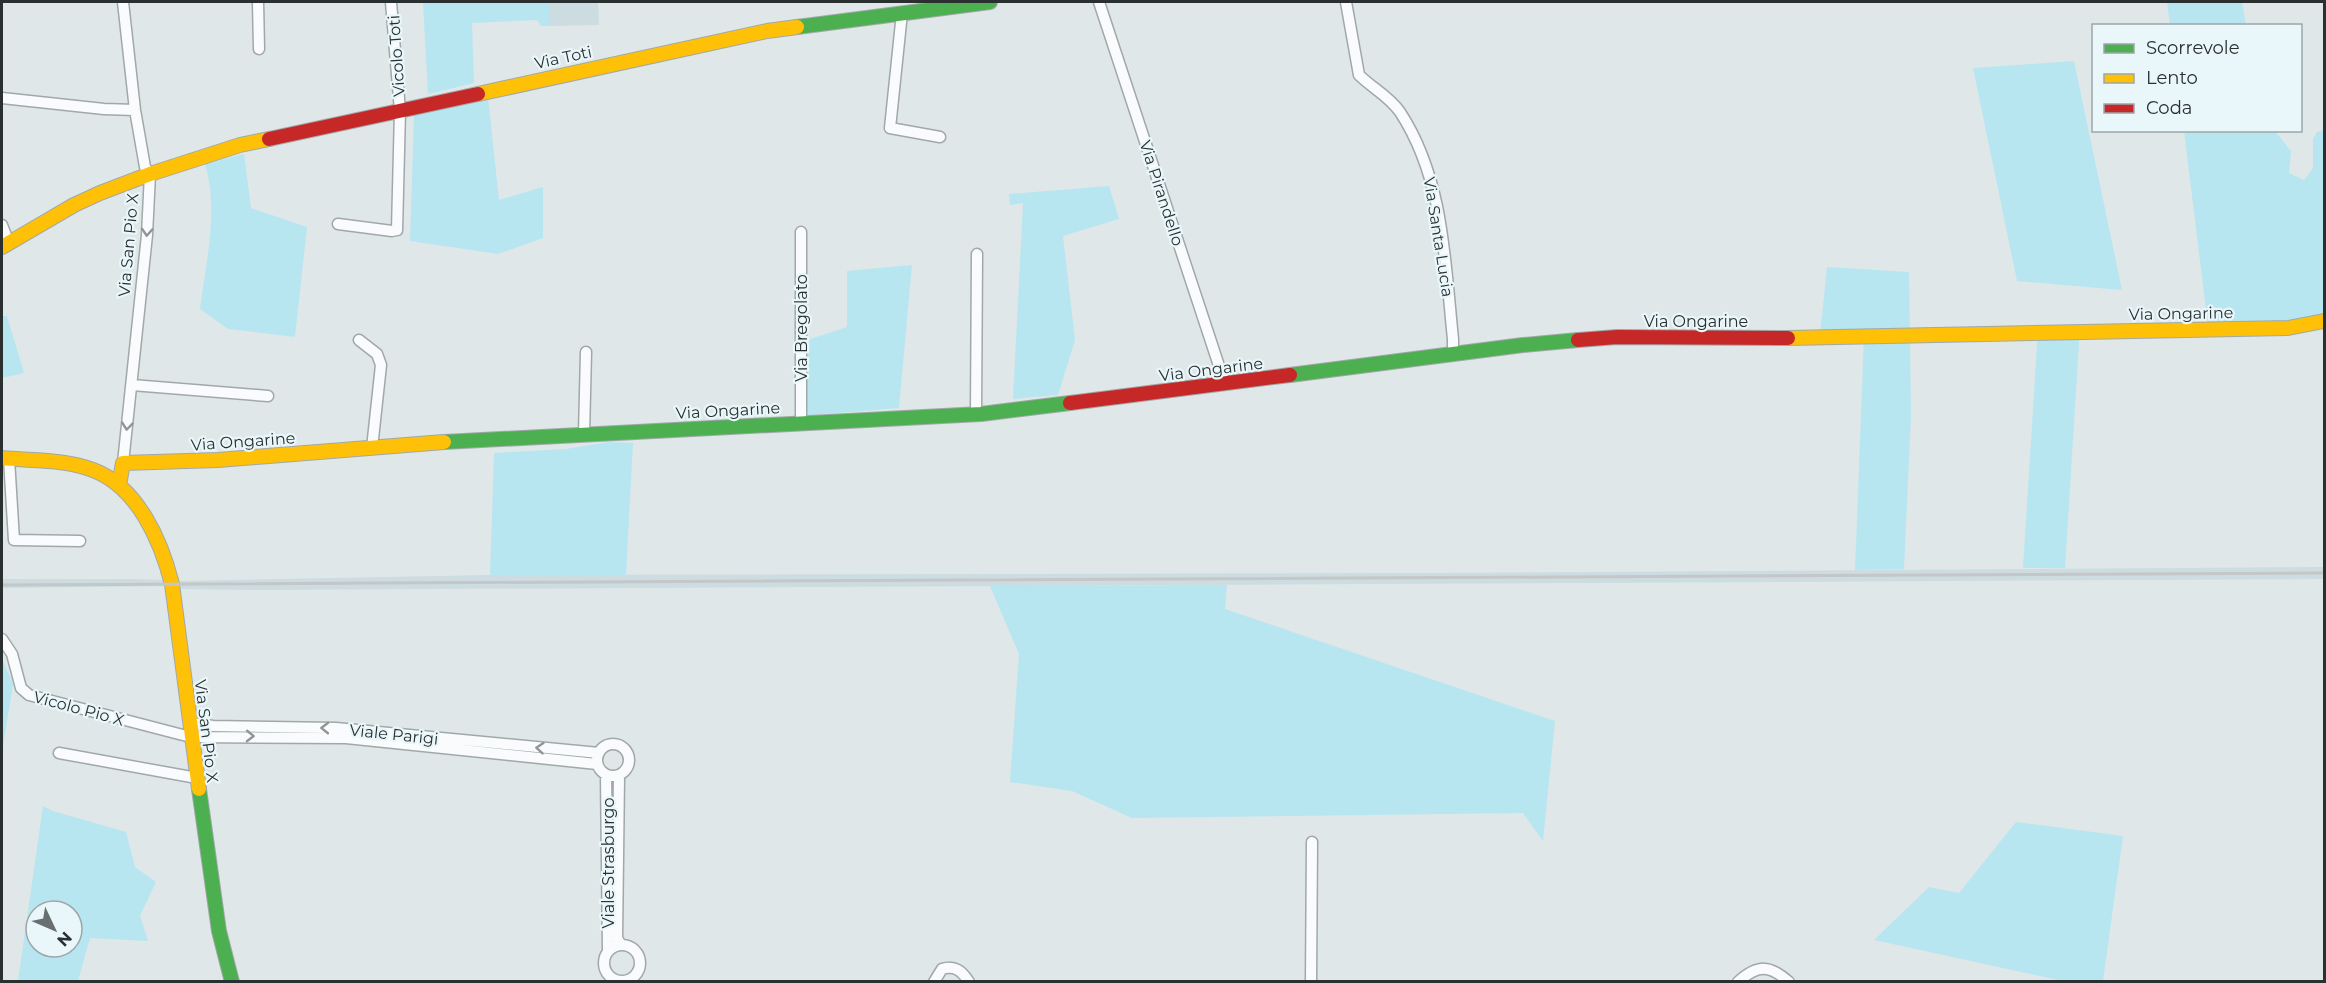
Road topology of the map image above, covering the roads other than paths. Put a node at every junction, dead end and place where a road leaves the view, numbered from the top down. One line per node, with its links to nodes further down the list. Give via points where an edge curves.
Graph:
1 (123, 2): 10 (street)
2 (258, 2): 8 (street)
3 (392, 2): 11 (street, Vicolo Toti)
4 (990, 2): 7 (street, Via Toti)
5 (1099, 2): 23 (street, Via Pirandello)
6 (1346, 2): 22 (street, Via Santa Lucia, via 1359,75 1400,112 1430,174 1442,236)
7 (902, 13): 11 (street, Via Toti, via 767,31); 12 (street, via 890,128)
8 (260, 49)
9 (2, 98): 10 (street)
10 (135, 110): 13 (street, via 145,167)
11 (400, 111): 13 (street, Via Toti, via 240,145); 14 (street, Vicolo Toti, via 397,230)
12 (940, 137)
13 (150, 174): 17 (street, Via Toti, via 74,205); 24 (street, Via San Pio X, one-way to 24)
14 (338, 224)
15 (2, 225): 17 (street)
16 (801, 232): 27 (street, Via Bregolato)
17 (5, 245)
18 (977, 254): 26 (street)
19 (2325, 321): 22 (street, Via Ongarine, via 2276,328 1826,338 1617,337)
20 (359, 340): 29 (street, via 377,354 381,365)
21 (586, 352): 28 (street)
22 (1453, 355): 23 (street, Via Ongarine)
23 (1225, 384): 26 (street, Via Ongarine)
24 (132, 385): 25 (street); 31 (street, Via San Pio X, one-way to 31)
25 (268, 396)
26 (976, 414): 27 (street, Via Ongarine)
27 (801, 423): 28 (street, Via Ongarine)
28 (584, 434): 29 (street, Via Ongarine)
29 (372, 448): 31 (street, Via Ongarine)
30 (5, 458): 32 (street, via 81,467 104,475); 33 (street, via 14,540)
31 (123, 463): 32 (street)
32 (122, 489): 35 (street, Via San Pio X, via 157,539 169,571)
33 (80, 541)
34 (2, 639): 35 (street, Vicolo Pio X, via 12,654 21,688 28,695)
35 (190, 730): 37 (street, Viale Parigi, via 213,726 336,728); 40 (street, Via San Pio X)
36 (59, 753): 40 (street)
37 (598, 759): 38 (street); 39 (street, Viale Parigi, via 609,744 624,747 630,761)
38 (606, 775): 39 (street); 43 (street, Viale Strasburgo)
39 (619, 776): 42 (street, Viale Strasburgo, via 617,938)
40 (197, 778): 44 (street, Via San Pio X, via 215,909)
41 (1312, 842): 47 (street)
42 (621, 945): 43 (street, Viale Strasburgo); 43 (street, Viale Strasburgo, via 632,948 638,956 638,970 631,978 620,981 609,976 604,965)
43 (608, 951)
44 (232, 981)
45 (934, 981): 46 (street, via 942,969 954,967)
46 (969, 981)
47 (1311, 981)
48 (1738, 981): 49 (street, via 1762,967 1777,971)
49 (1790, 981)

